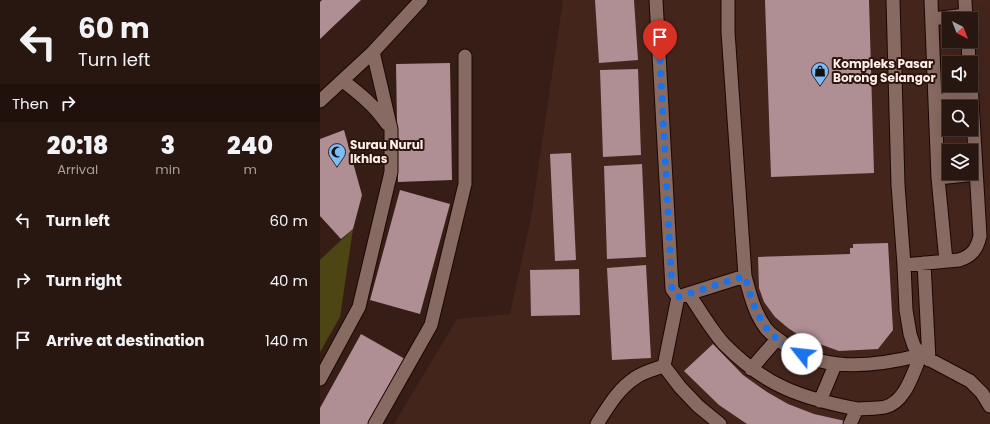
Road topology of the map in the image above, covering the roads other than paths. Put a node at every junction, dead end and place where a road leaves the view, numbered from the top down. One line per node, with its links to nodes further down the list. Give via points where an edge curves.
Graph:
1 (421, 0): 10 (street)
2 (656, 0): 26 (street, via 672,289)
3 (728, 0): 25 (street)
4 (893, 0): 24 (street, via 898,185)
5 (931, 0): 9 (street)
6 (965, 0): 7 (street)
7 (966, 12)
8 (942, 18): 9 (street)
9 (932, 19): 15 (street)
10 (373, 52): 12 (street); 17 (street)
11 (465, 56): 36 (street, via 465,184 431,325)
12 (343, 80): 16 (street); 17 (street, via 380,113)
13 (964, 92): 15 (street)
14 (971, 92): 18 (street)
15 (935, 100): 19 (street)
16 (320, 101)
17 (391, 128): 32 (street, via 391,172 359,307)
18 (974, 144)
19 (938, 178): 20 (street); 22 (street)
20 (942, 178)
21 (976, 180): 22 (street, via 980,236 978,245 967,257)
22 (946, 261): 23 (street)
23 (924, 263): 24 (street); 28 (street)
24 (904, 265): 28 (street, via 910,334 914,346)
25 (745, 276): 26 (street); 27 (street, via 752,304 765,328)
26 (683, 296): 30 (street); 31 (street, via 723,343)
27 (777, 339): 29 (street, via 788,348 815,361); 31 (street)
28 (925, 357): 29 (street, via 878,364); 34 (street, via 970,381); 35 (street, via 897,400 886,407)
29 (835, 365): 33 (street)
30 (664, 366): 37 (street, via 636,377 622,389); 38 (street, via 684,392)
31 (751, 369): 33 (street, via 783,388)
32 (320, 379)
33 (820, 401): 35 (street)
34 (990, 406)
35 (857, 409): 39 (street)
36 (375, 424)
37 (597, 424)
38 (720, 424)
39 (850, 424)

